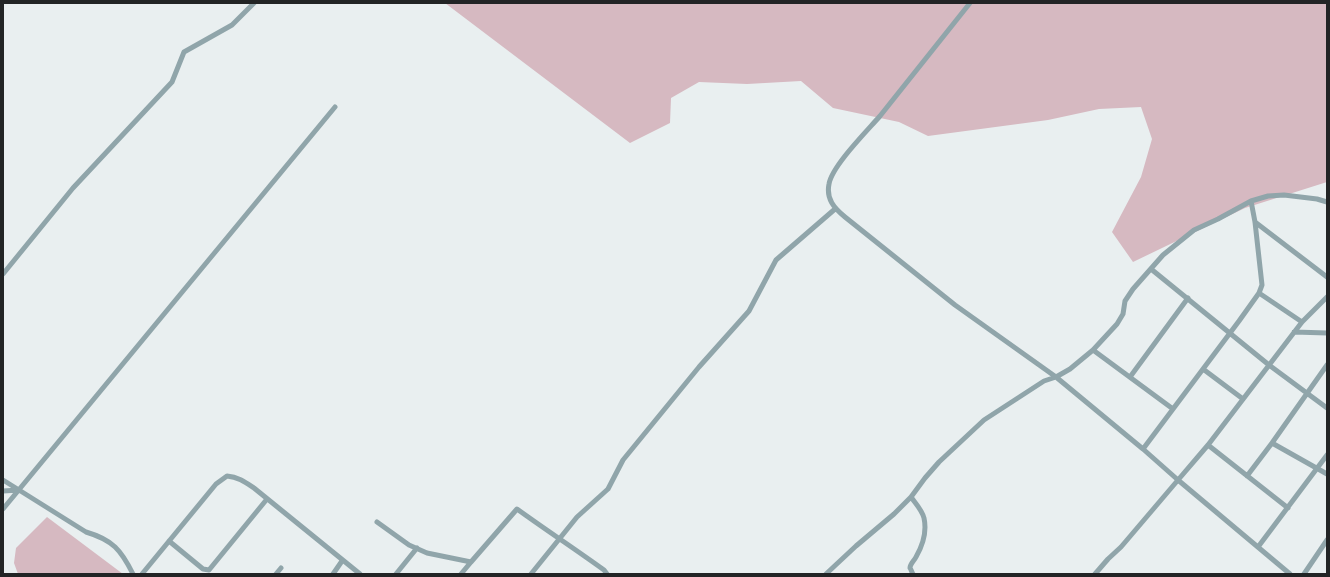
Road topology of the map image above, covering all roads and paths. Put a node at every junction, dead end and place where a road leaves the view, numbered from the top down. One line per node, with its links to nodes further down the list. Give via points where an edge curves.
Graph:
1 (254, 3): 9 (street, via 232,25 184,52 172,82 73,188)
2 (970, 3): 6 (street, via 834,171 828,191)
3 (335, 107): 37 (street)
4 (1251, 201): 5 (street, via 1284,195); 7 (street); 8 (street, via 1194,230)
5 (1327, 202)
6 (835, 209): 22 (street, via 955,305); 44 (street, via 776,260 749,311 623,460 608,489 577,517)
7 (1255, 222): 10 (street); 11 (street, via 1262,285)
8 (1151, 269): 13 (street); 18 (street, via 1133,289 1117,324)
9 (3, 274)
10 (1327, 277)
11 (1259, 293): 14 (street); 16 (street)
12 (1327, 297): 14 (street)
13 (1188, 298): 16 (street); 23 (street)
14 (1302, 322): 15 (street)
15 (1294, 332): 17 (street); 19 (street)
16 (1230, 333): 19 (street); 21 (street)
17 (1327, 333)
18 (1093, 350): 22 (street); 23 (street)
19 (1269, 365): 24 (street); 25 (street)
20 (1327, 365): 24 (street)
21 (1203, 369): 25 (street); 26 (street)
22 (1056, 377): 30 (street); 39 (street, via 1044,381 984,420 939,462)
23 (1130, 377): 26 (street)
24 (1307, 394): 27 (street); 28 (street)
25 (1243, 399): 29 (street)
26 (1173, 408): 30 (street)
27 (1327, 408)
28 (1272, 443): 32 (street); 34 (street)
29 (1208, 445): 34 (street); 36 (street)
30 (1143, 449): 36 (street)
31 (1327, 455): 32 (street)
32 (1317, 468): 33 (street); 41 (street)
33 (1327, 474)
34 (1247, 476): 41 (street)
35 (3, 480): 37 (street)
36 (1178, 480): 47 (street); 64 (street)
37 (19, 490): 38 (street); 42 (street); 53 (street, via 86,532 109,542 124,556)
38 (3, 492)
39 (911, 497): 62 (street); 63 (street, via 924,518 925,530 921,549 911,564)
40 (267, 499): 45 (street, via 243,480 227,476 216,484); 45 (street, via 209,570 203,569); 49 (street)
41 (1288, 508): 47 (street)
42 (3, 509)
43 (377, 522): 48 (street)
44 (559, 539): 50 (street, via 517,509); 60 (street); 61 (street)
45 (169, 541): 54 (street)
46 (1327, 541): 65 (street)
47 (1258, 546): 52 (street)
48 (417, 548): 50 (street, via 427,553); 58 (street)
49 (342, 561): 56 (street); 57 (street)
50 (471, 562): 59 (street)
51 (281, 568): 55 (street)
52 (1288, 573)
53 (133, 574)
54 (142, 574)
55 (276, 574)
56 (333, 574)
57 (360, 574)
58 (396, 574)
59 (462, 574)
60 (531, 574)
61 (607, 574)
62 (826, 574)
63 (913, 574)
64 (1095, 574)
65 (1304, 574)

